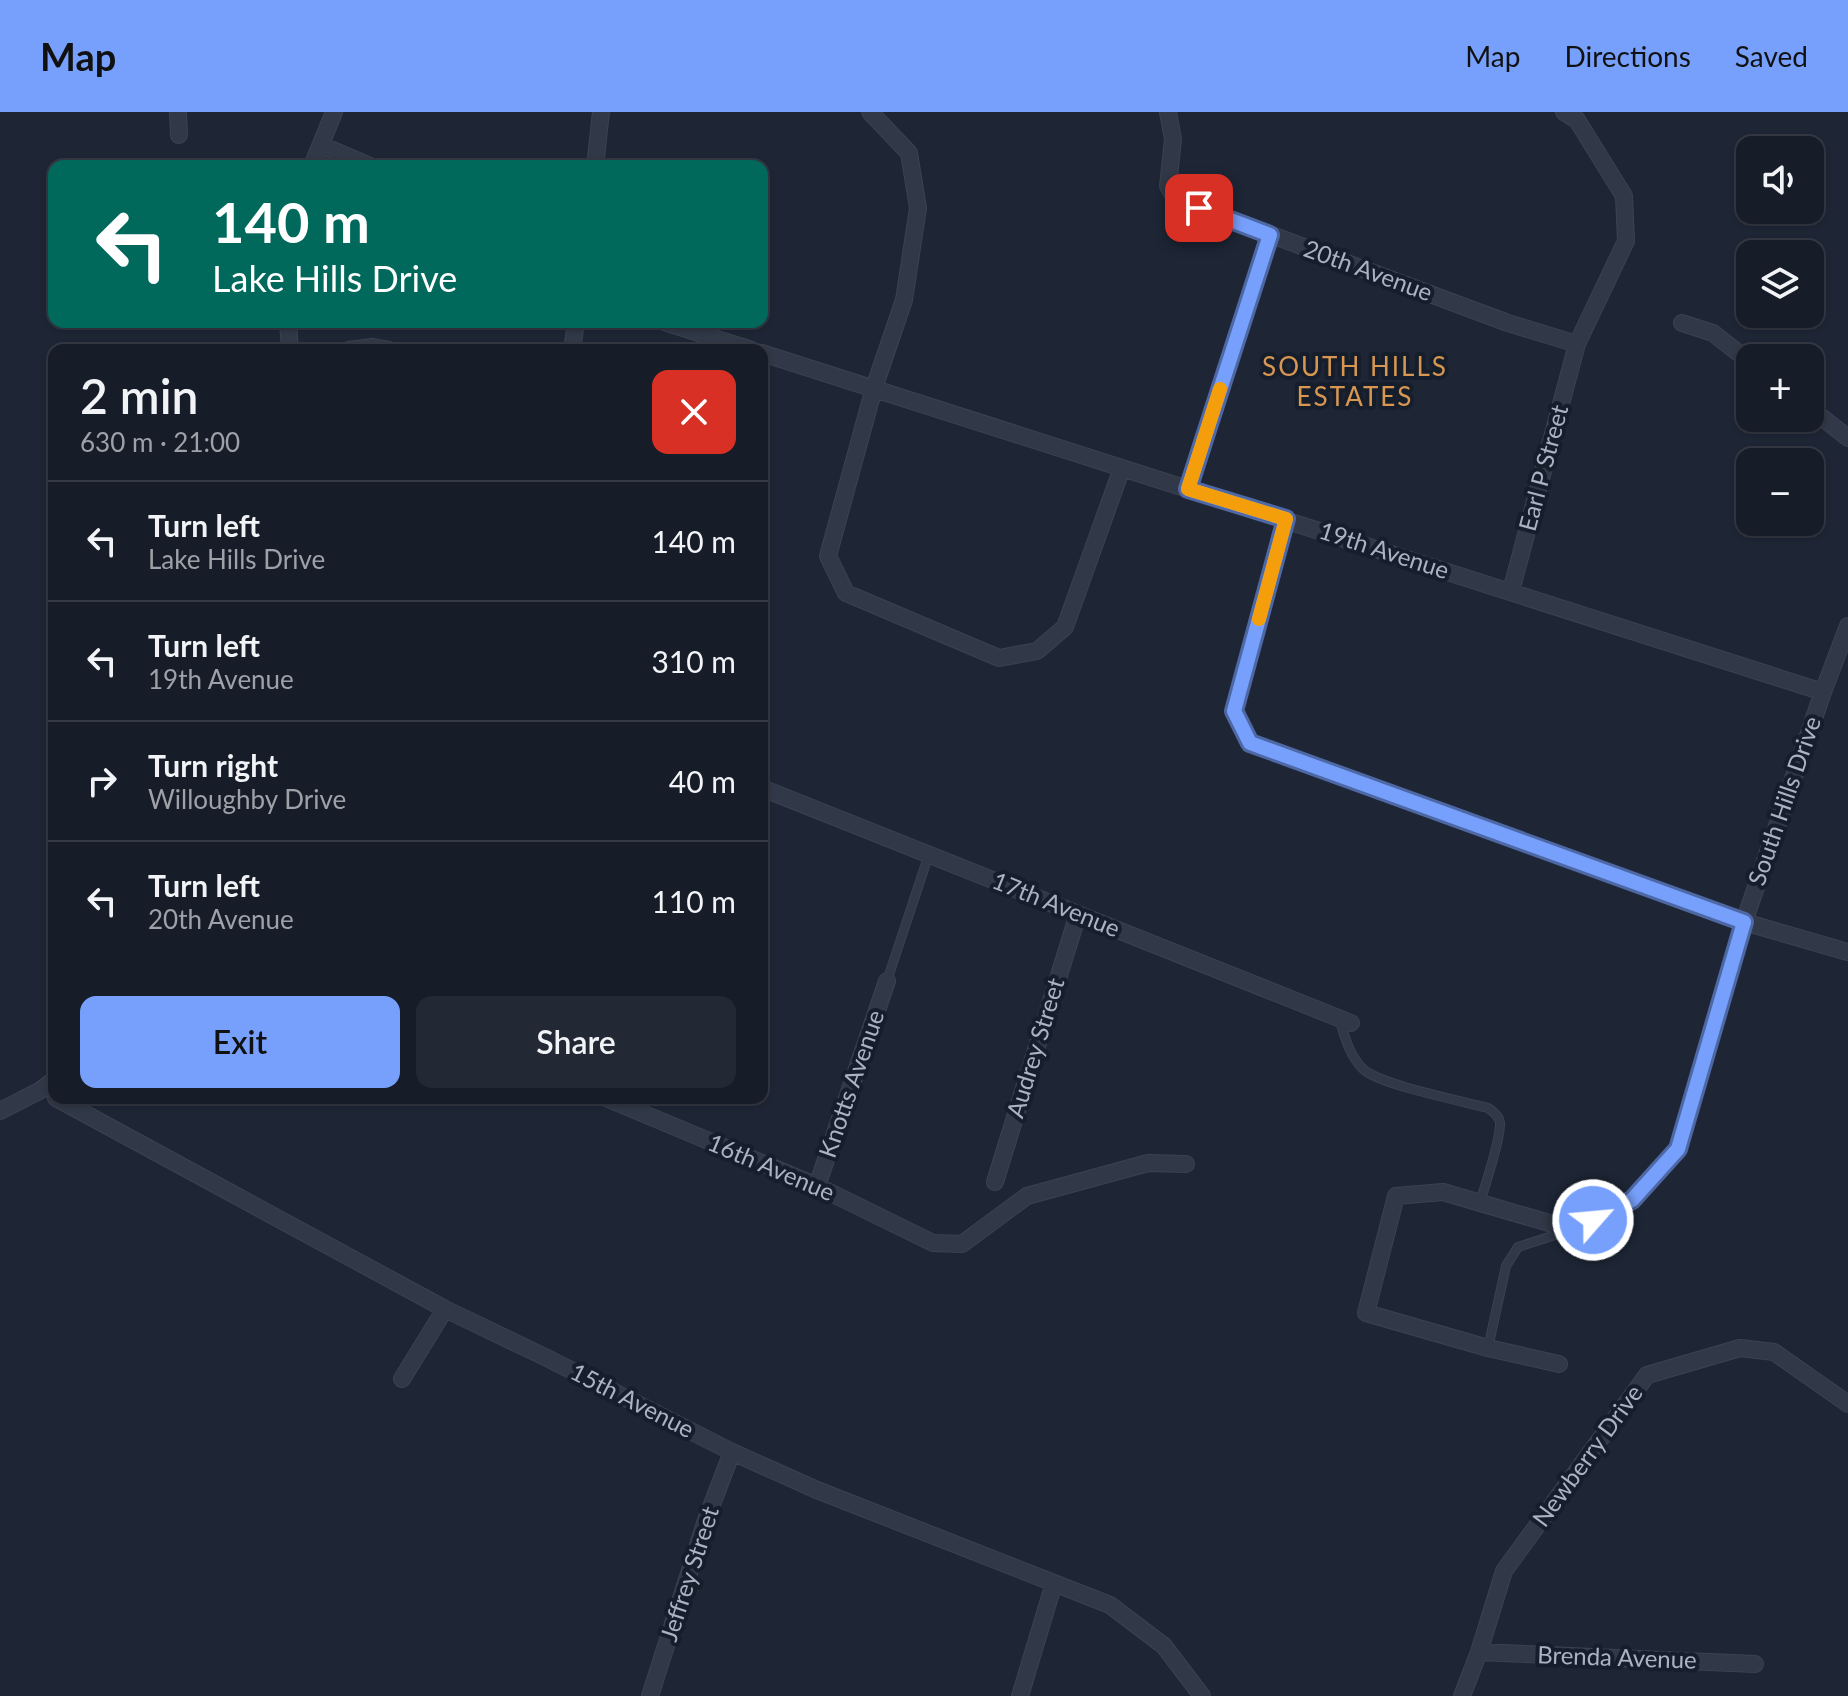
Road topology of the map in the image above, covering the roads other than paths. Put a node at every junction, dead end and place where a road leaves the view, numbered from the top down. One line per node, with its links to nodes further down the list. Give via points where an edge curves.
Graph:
1 (178, 112): 7 (street)
2 (334, 112): 8 (street)
3 (601, 112): 11 (street)
4 (870, 112): 19 (street, via 909,153 918,208 904,300)
5 (1168, 112): 12 (street, 20th Avenue, via 1173,139 1168,186 1175,199)
6 (1564, 112): 16 (street, Earl P Street, via 1577,120 1624,196 1626,241)
7 (179, 135)
8 (321, 145): 9 (street); 10 (street)
9 (315, 160)
10 (356, 160)
11 (596, 160)
12 (1270, 235): 16 (street, 20th Avenue); 23 (street)
13 (1682, 323): 17 (street, via 1713,333)
14 (683, 328): 15 (street)
15 (733, 344)
16 (1577, 344): 25 (street, Earl P Street)
17 (1736, 351)
18 (768, 355): 19 (street, 19th Avenue)
19 (874, 388): 22 (street, 19th Avenue); 22 (street, via 828,556 846,593 999,658 1037,651 1065,627)
20 (1824, 419): 21 (street)
21 (1848, 438)
22 (1122, 468): 23 (street, 19th Avenue)
23 (1188, 489): 24 (street, 19th Avenue)
24 (1286, 519): 25 (street, 19th Avenue); 31 (street, via 1234,711 1250,743)
25 (1511, 591): 27 (street, 19th Avenue)
26 (1848, 626): 27 (street, South Hills Drive)
27 (1823, 692): 31 (street, South Hills Drive)
28 (768, 790): 29 (street, 17th Avenue)
29 (929, 854): 30 (street, 17th Avenue); 33 (lane)
30 (1078, 914): 34 (street, 17th Avenue); 40 (street, Audrey Street)
31 (1744, 922): 32 (street); 43 (street, South Hills Drive, via 1678,1149 1632,1200)
32 (1848, 952)
33 (887, 981): 41 (street, Knotts Avenue)
34 (1345, 1021): 42 (lane, via 1349,1050 1373,1076 1497,1114 1498,1135)
35 (48, 1092): 38 (street)
36 (74, 1104): 44 (street, 15th Avenue)
37 (620, 1104): 41 (street, 16th Avenue)
38 (0, 1111)
39 (1186, 1164): 41 (street, 16th Avenue, via 1148,1163 1027,1196 962,1244 933,1243)
40 (995, 1182)
41 (817, 1186)
42 (1480, 1203): 43 (street); 45 (street, via 1443,1192 1396,1196 1366,1313)
43 (1573, 1230): 45 (lane, via 1518,1247 1506,1266)
44 (445, 1309): 47 (street); 49 (street, 15th Avenue)
45 (1488, 1348): 46 (street)
46 (1559, 1364)
47 (402, 1379)
48 (1848, 1404): 51 (street, Newberry Drive, via 1774,1352 1740,1348 1647,1375 1504,1571)
49 (732, 1452): 50 (street, 15th Avenue); 53 (street, Jeffrey Street)
50 (1054, 1583): 54 (street); 55 (street, 15th Avenue, via 1110,1605 1164,1646)
51 (1479, 1652): 52 (street, Brenda Avenue); 56 (street, Newberry Drive)
52 (1755, 1664)
53 (650, 1696)
54 (1020, 1696)
55 (1202, 1696)
56 (1462, 1696)

